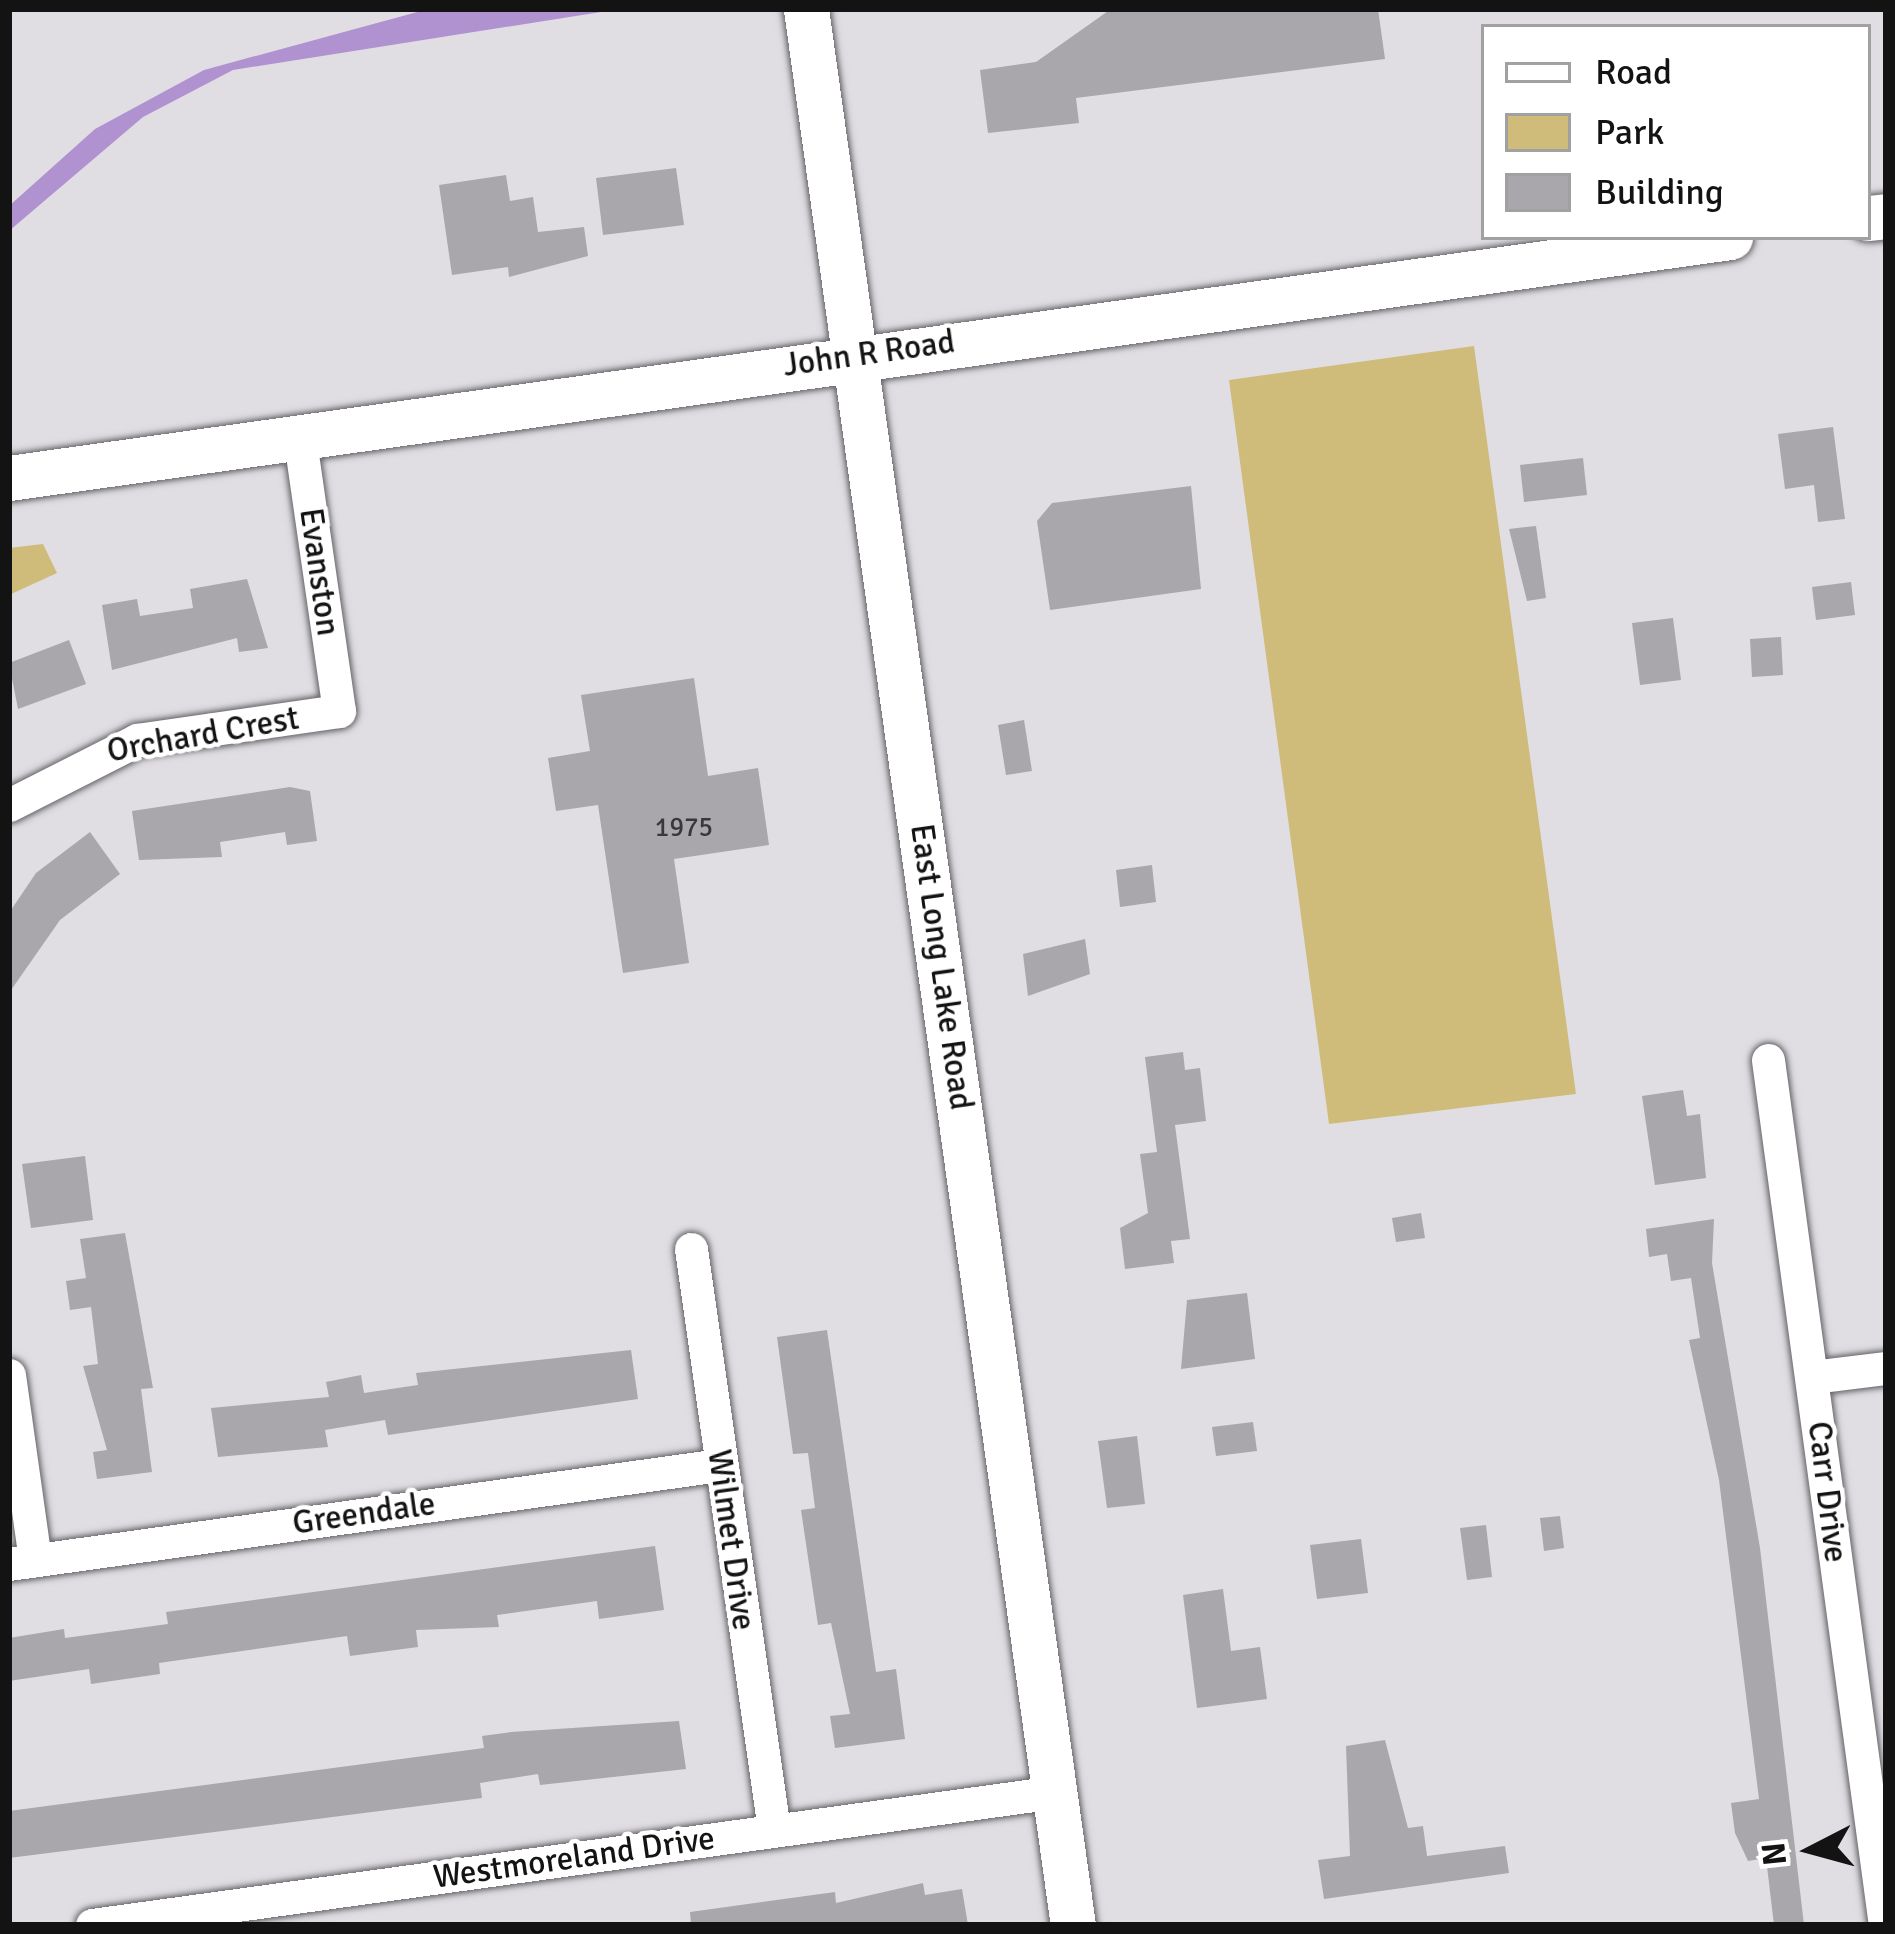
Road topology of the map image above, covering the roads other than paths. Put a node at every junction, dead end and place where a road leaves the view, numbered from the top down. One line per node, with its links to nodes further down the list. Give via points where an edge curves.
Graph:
1 (806, 9): 3 (main road, East Long Lake Road)
2 (1708, 240): 3 (main road, John R Road)
3 (854, 355): 4 (main road, John R Road); 16 (main road, East Long Lake Road)
4 (299, 433): 5 (main road, John R Road); 6 (street, Evanston)
5 (9, 478)
6 (339, 711): 7 (street, Orchard Crest, via 137,740)
7 (9, 805)
8 (1768, 1060): 12 (street, Carr Drive)
9 (691, 1249): 13 (street, Wilmet Drive)
10 (1886, 1368): 12 (street)
11 (9, 1376): 14 (street)
12 (1812, 1377): 15 (street, Carr Drive)
13 (720, 1465): 14 (street, Greendale); 17 (street, Wilmet Drive)
14 (22, 1562)
15 (1874, 1757): 20 (street, Carr Drive)
16 (1055, 1792): 17 (street, Westmoreland Drive); 19 (main road, East Long Lake Road)
17 (774, 1830): 18 (street, Westmoreland Drive)
18 (92, 1925)
19 (1073, 1925)
20 (1885, 1925)

